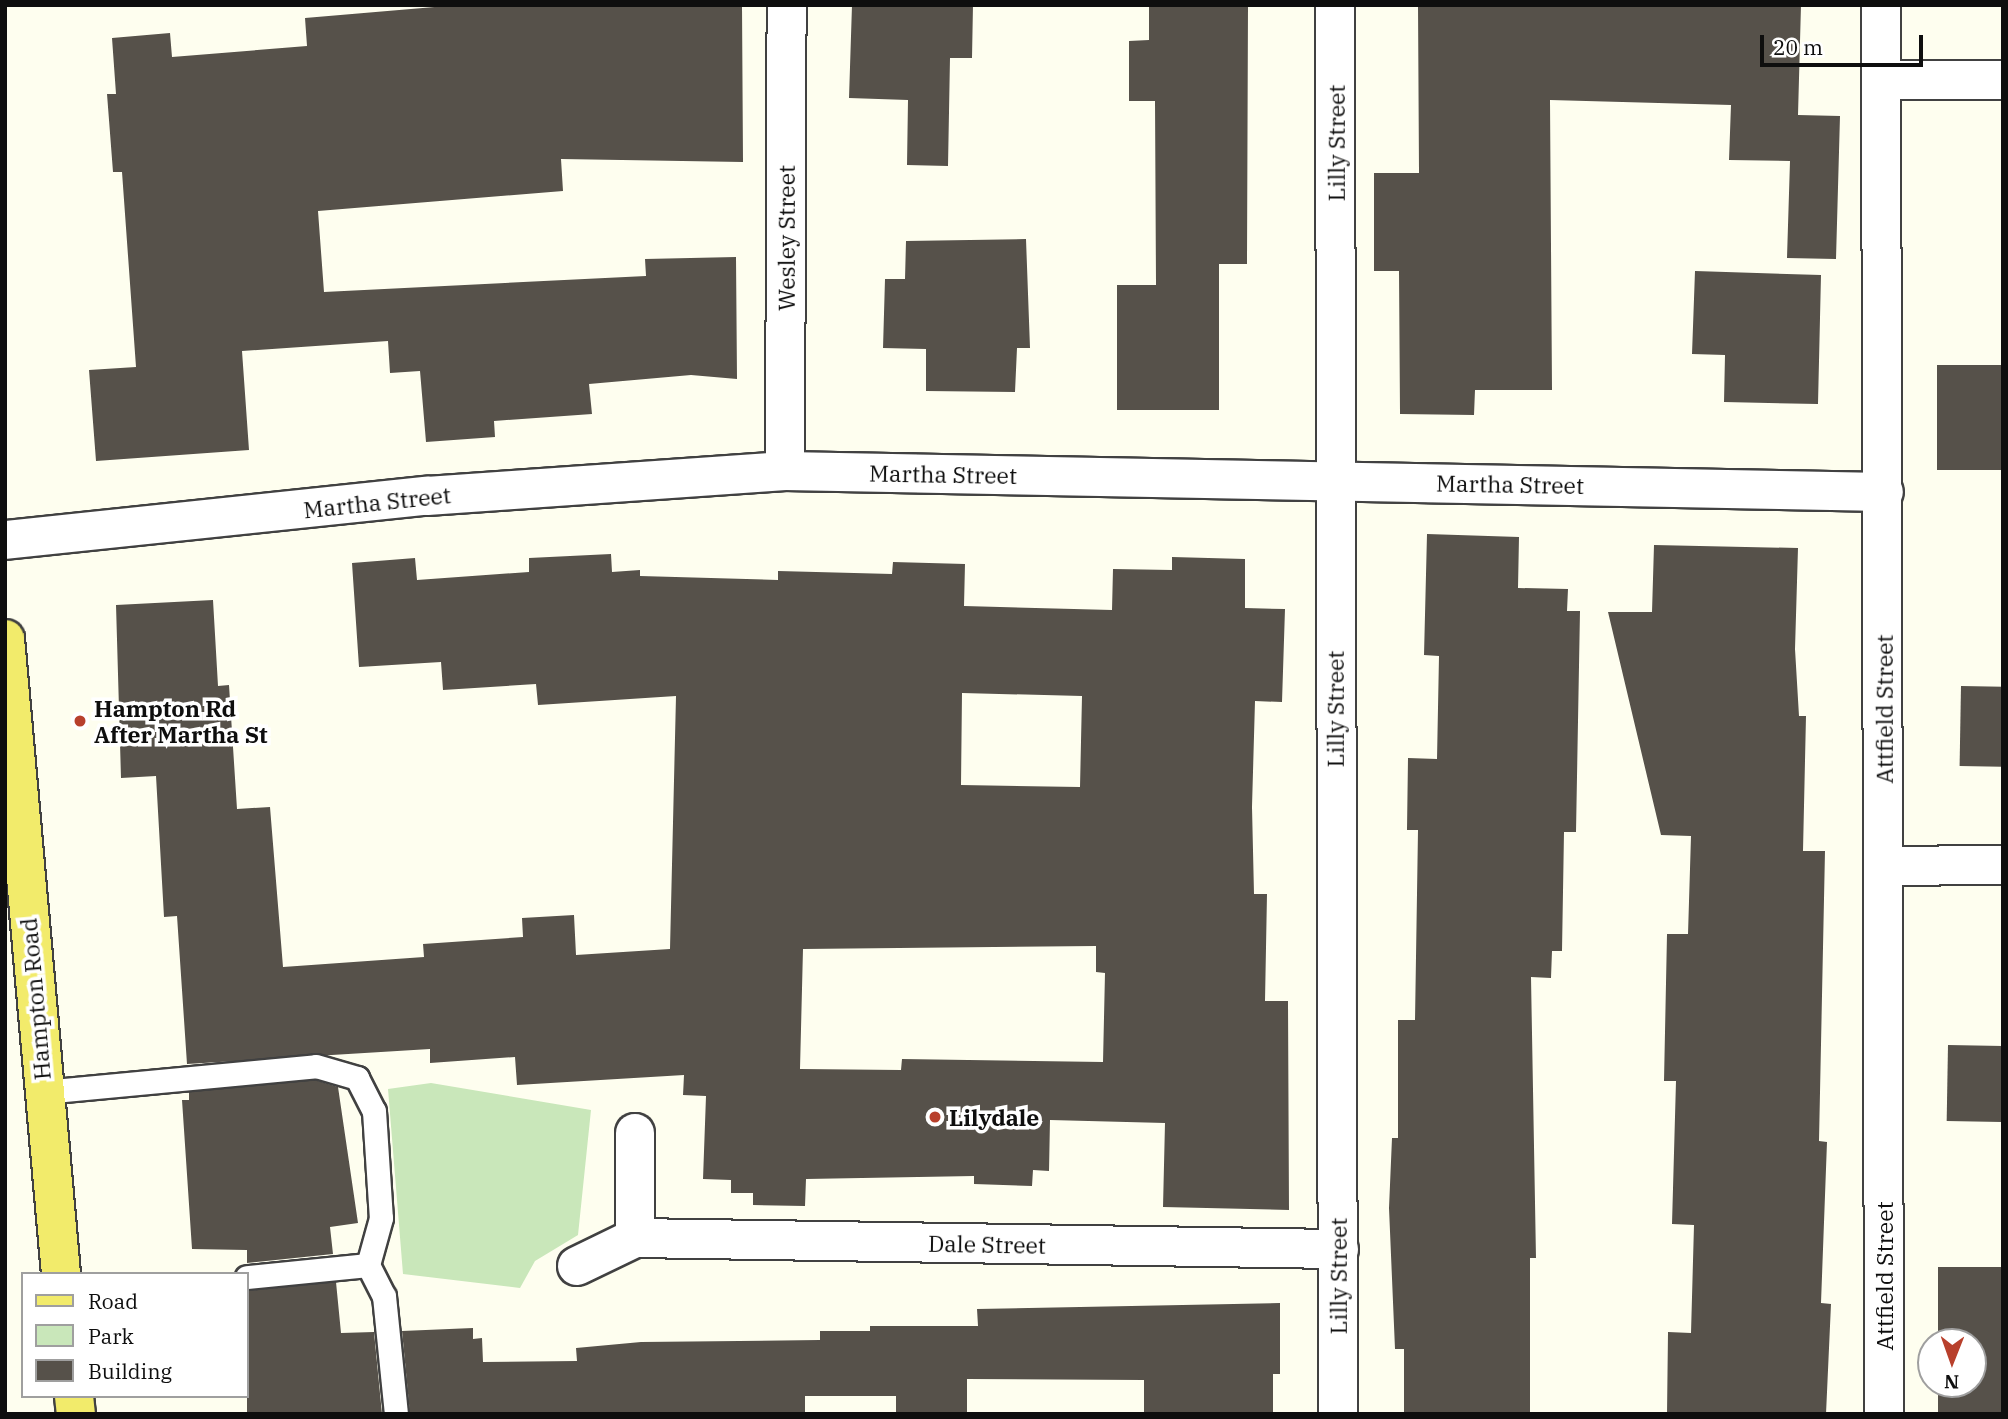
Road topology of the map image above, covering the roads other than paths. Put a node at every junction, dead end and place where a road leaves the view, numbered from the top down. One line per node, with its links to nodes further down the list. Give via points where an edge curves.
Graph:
1 (787, 5): 6 (street, Wesley Street)
2 (1335, 5): 7 (street, Lilly Street)
3 (1881, 5): 4 (street, Attfield Street)
4 (1882, 80): 5 (street); 8 (street, Attfield Street)
5 (2003, 80)
6 (785, 471): 7 (street, Martha Street); 9 (street, Martha Street, via 427,496)
7 (1333, 481): 8 (street, Martha Street); 16 (street, Lilly Street)
8 (1884, 492): 12 (street, Attfield Street)
9 (5, 540)
10 (5, 639): 13 (main road, Hampton Road)
11 (2003, 865): 12 (street)
12 (1883, 866): 23 (street, Attfield Street)
13 (43, 1091): 17 (lane, via 316,1066 357,1078 374,1111 381,1218); 19 (main road, Hampton Road)
14 (635, 1133): 15 (street)
15 (635, 1238): 16 (street, Dale Street); 18 (street, Dale Street)
16 (1339, 1249): 22 (street, Lilly Street)
17 (368, 1265): 20 (lane); 21 (lane, via 384,1296)
18 (577, 1266)
19 (61, 1272)
20 (248, 1277)
21 (396, 1414)
22 (1338, 1414)
23 (1884, 1414)

